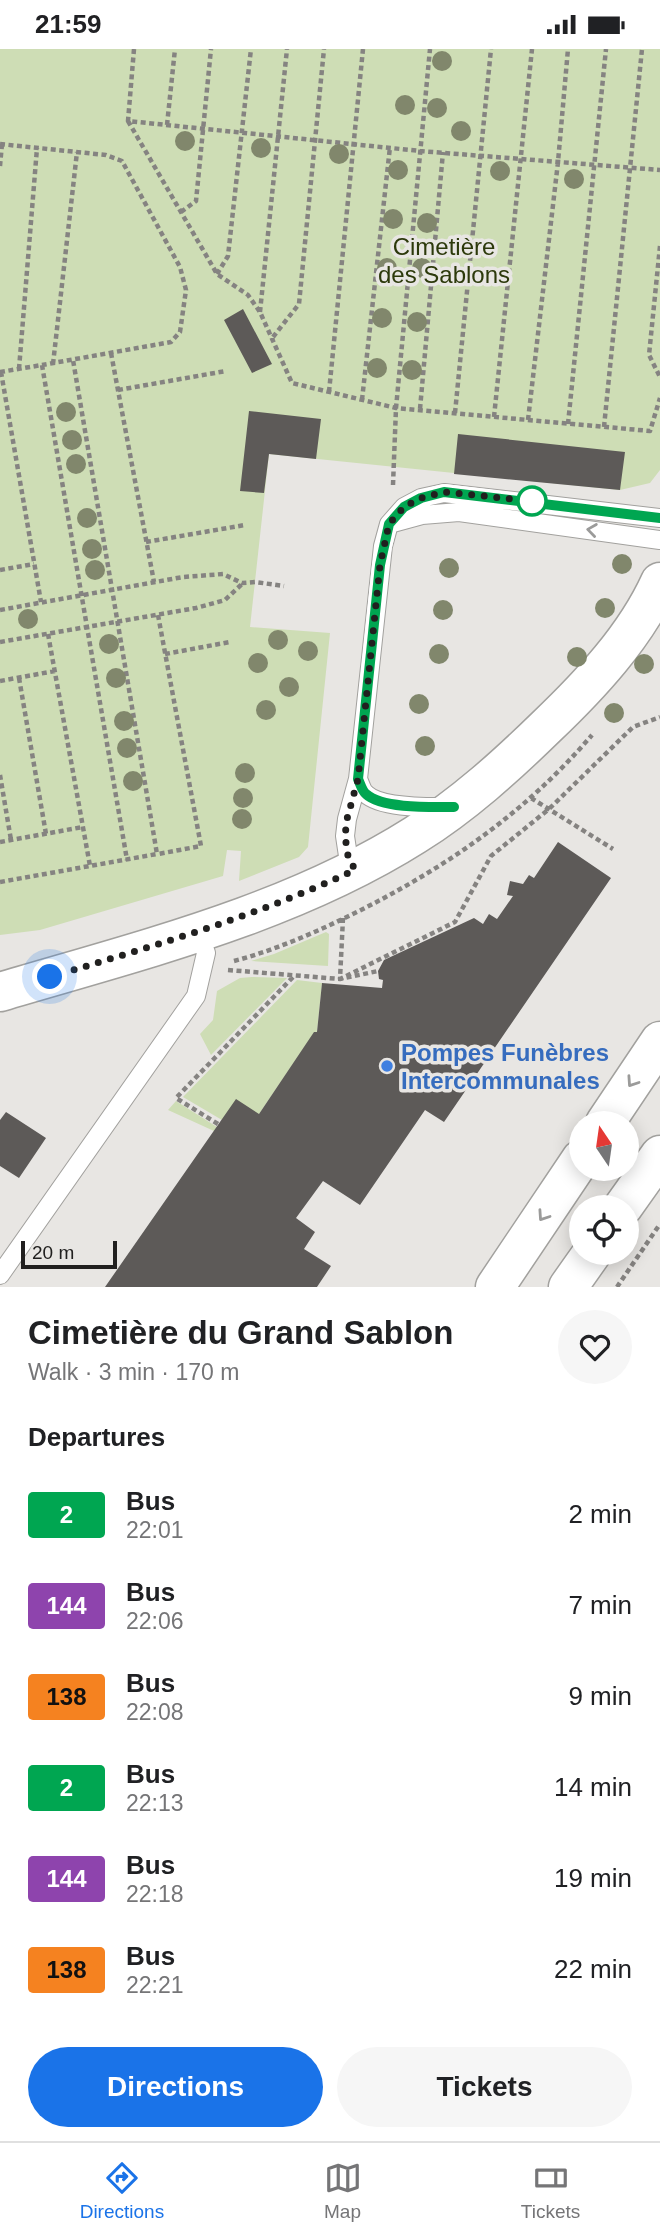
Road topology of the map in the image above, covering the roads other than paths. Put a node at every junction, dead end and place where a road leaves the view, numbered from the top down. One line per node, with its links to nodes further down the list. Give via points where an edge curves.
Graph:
1 (660, 518): 2 (lane, via 444,492 404,507)
2 (389, 524): 3 (lane, one-way to 2, via 459,512); 5 (lane, via 380,565)
3 (660, 540)
4 (660, 582): 6 (street, via 621,645 574,700 521,752)
5 (358, 779): 6 (lane, via 366,794 388,803); 7 (lane, via 347,819 348,856)
6 (454, 807): 7 (street, via 416,835)
7 (338, 878): 8 (street)
8 (198, 931): 9 (street); 16 (lane, via 206,953 196,996)
9 (0, 992)
10 (660, 1041): 11 (street, one-way to 11)
11 (613, 1111)
12 (660, 1155): 14 (street)
13 (569, 1177): 17 (street, one-way to 17)
14 (632, 1195)
15 (584, 1265): 18 (street)
16 (0, 1275)
17 (495, 1287)
18 (568, 1287)

